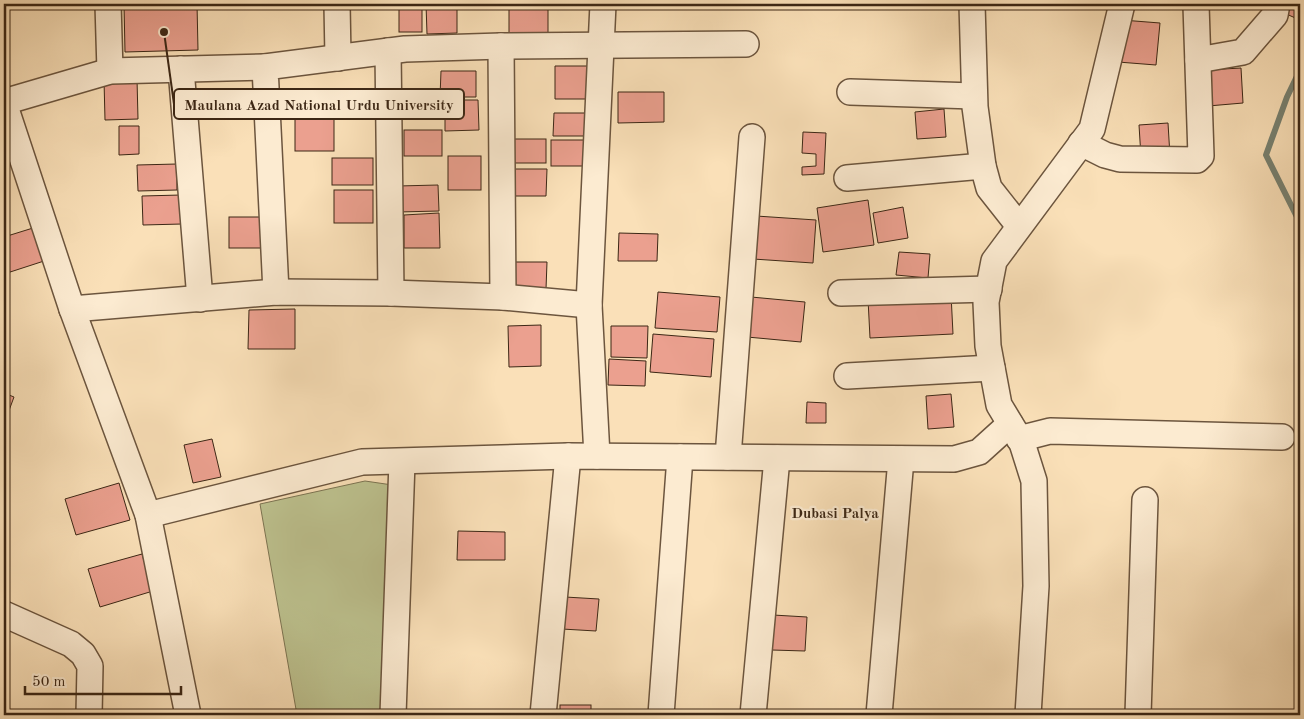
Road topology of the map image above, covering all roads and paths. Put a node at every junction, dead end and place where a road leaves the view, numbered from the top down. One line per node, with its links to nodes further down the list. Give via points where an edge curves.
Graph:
1 (108, 4): 16 (street)
2 (337, 4): 12 (street)
3 (603, 4): 10 (street)
4 (972, 4): 18 (street)
5 (1122, 4): 21 (street, via 1092,128)
6 (1277, 4): 13 (street, via 1275,15 1243,52)
7 (1196, 5): 13 (street)
8 (746, 44): 10 (street)
9 (501, 46): 10 (street); 11 (street); 30 (street)
10 (602, 46): 31 (street)
11 (388, 51): 12 (street); 27 (street)
12 (338, 58): 14 (street)
13 (1198, 60): 21 (street, via 1201,156 1198,160 1120,159)
14 (265, 67): 15 (street); 26 (street)
15 (181, 69): 16 (street); 29 (street)
16 (110, 71): 19 (street)
17 (850, 92): 18 (street)
18 (974, 96): 22 (street)
19 (4, 103): 32 (street)
20 (752, 137): 40 (street)
21 (1081, 143): 24 (street)
22 (983, 166): 23 (street); 24 (street, via 989,188)
23 (847, 178)
24 (1019, 226): 25 (street, via 994,261)
25 (989, 289): 28 (street); 33 (street, via 986,302)
26 (276, 292): 27 (street); 29 (street)
27 (391, 293): 30 (street)
28 (841, 293)
29 (200, 298): 32 (street)
30 (502, 298): 31 (street)
31 (589, 305): 38 (street)
32 (72, 309): 45 (street)
33 (992, 368): 34 (street); 35 (street, via 999,405)
34 (847, 376)
35 (1015, 432): 36 (street); 42 (street, via 979,452 954,459); 54 (street, via 1034,481 1036,586)
36 (1282, 437)
37 (568, 456): 38 (street); 43 (street); 50 (street)
38 (597, 456): 39 (street)
39 (680, 457): 40 (street); 51 (street)
40 (728, 457): 41 (street)
41 (777, 458): 42 (street); 52 (street)
42 (901, 458): 53 (street)
43 (402, 462): 45 (street, via 362,462); 49 (street)
44 (1145, 500): 55 (street)
45 (148, 515): 48 (street)
46 (4, 614): 47 (street, via 72,644 83,654 90,666)
47 (89, 715)
48 (188, 715)
49 (393, 715)
50 (543, 715)
51 (661, 715)
52 (753, 715)
53 (878, 715)
54 (1028, 715)
55 (1138, 715)

